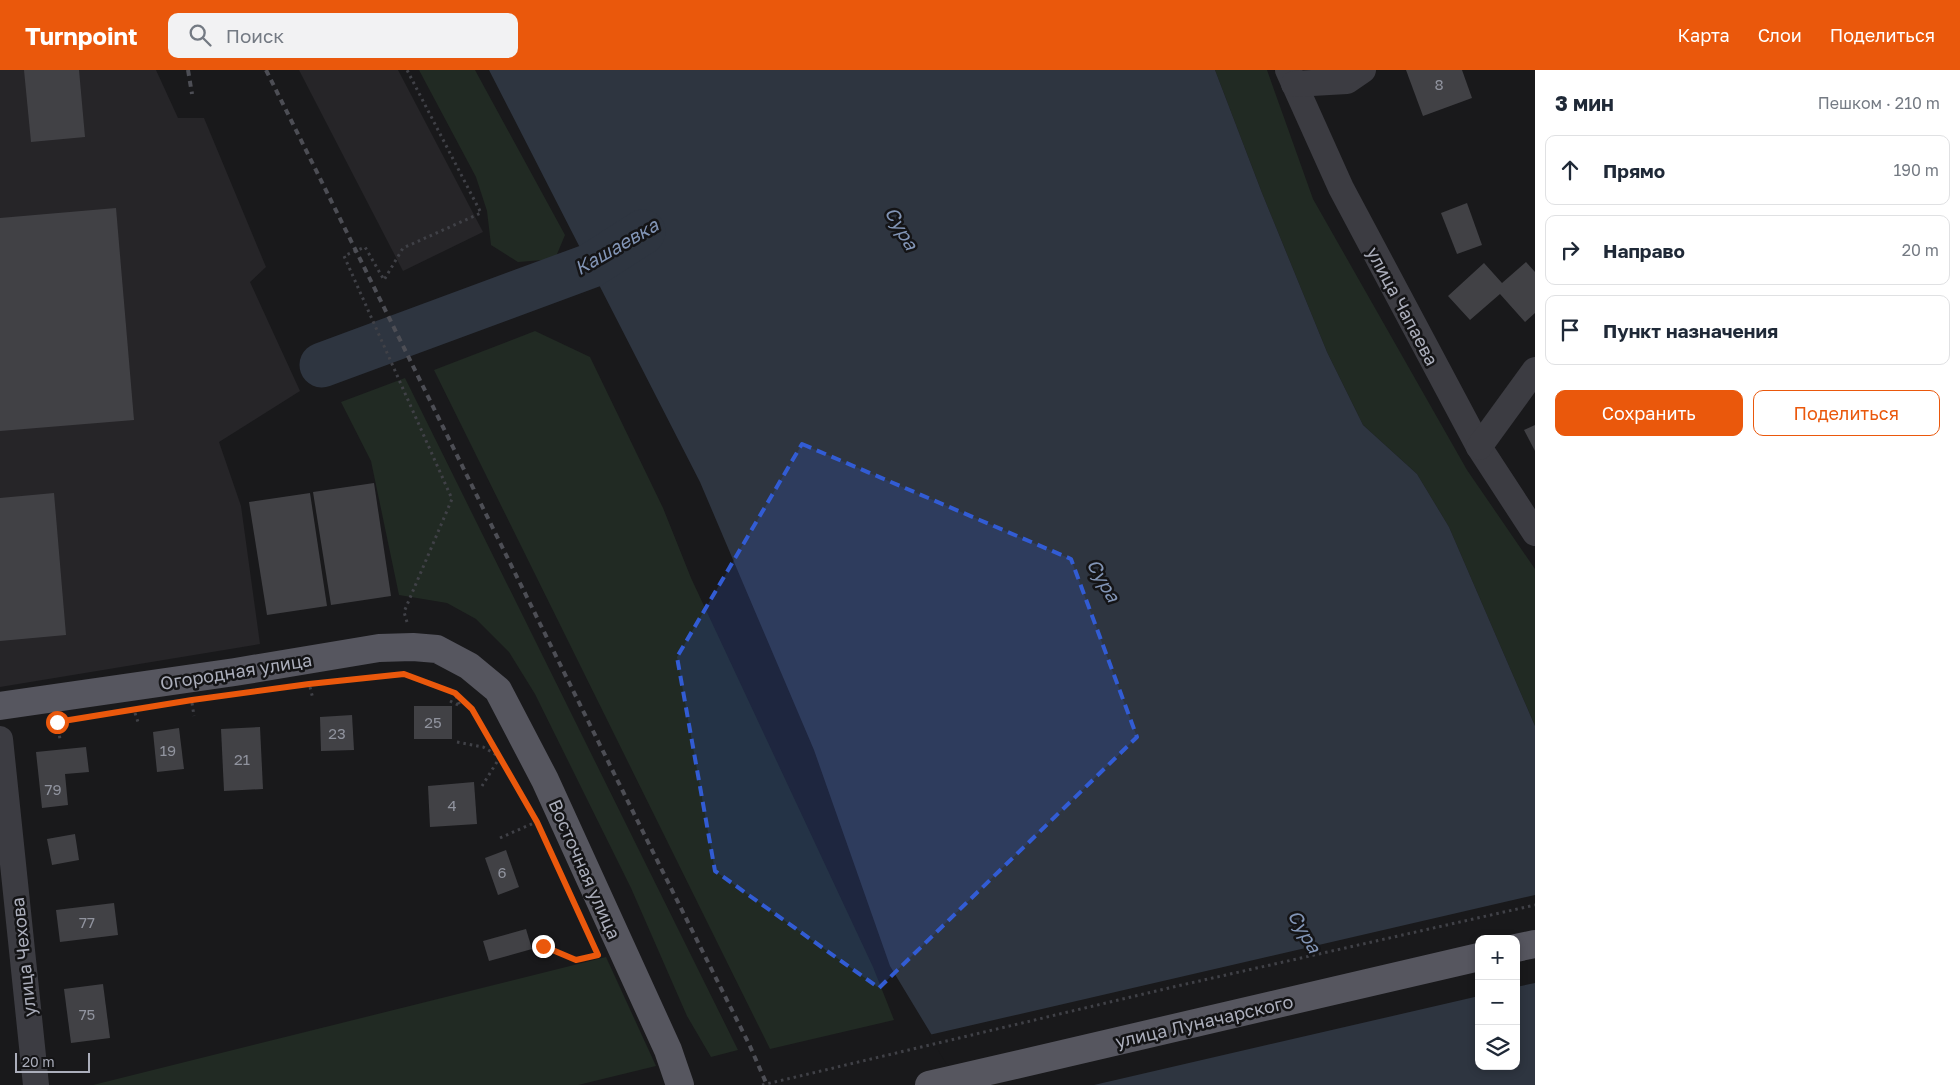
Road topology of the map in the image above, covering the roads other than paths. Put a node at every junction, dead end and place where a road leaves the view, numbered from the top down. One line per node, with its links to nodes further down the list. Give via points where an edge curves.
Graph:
1 (1363, 70): 2 (street, via 1347,81)
2 (1291, 77): 4 (street, улица Чапаева, via 1341,188)
3 (1535, 370): 4 (street)
4 (1478, 447): 5 (street, улица Чапаева)
5 (1535, 533)
6 (469, 666): 7 (main road, Огородная улица, via 437,649 379,648); 13 (main road, Восточная улица, via 498,690 545,780 668,1050)
7 (0, 706)
8 (0, 739): 12 (street, улица Чехова)
9 (1535, 944): 10 (main road)
10 (1520, 947)
11 (1475, 958): 14 (main road, улица Луначарского)
12 (36, 1085)
13 (680, 1085)
14 (929, 1085)

